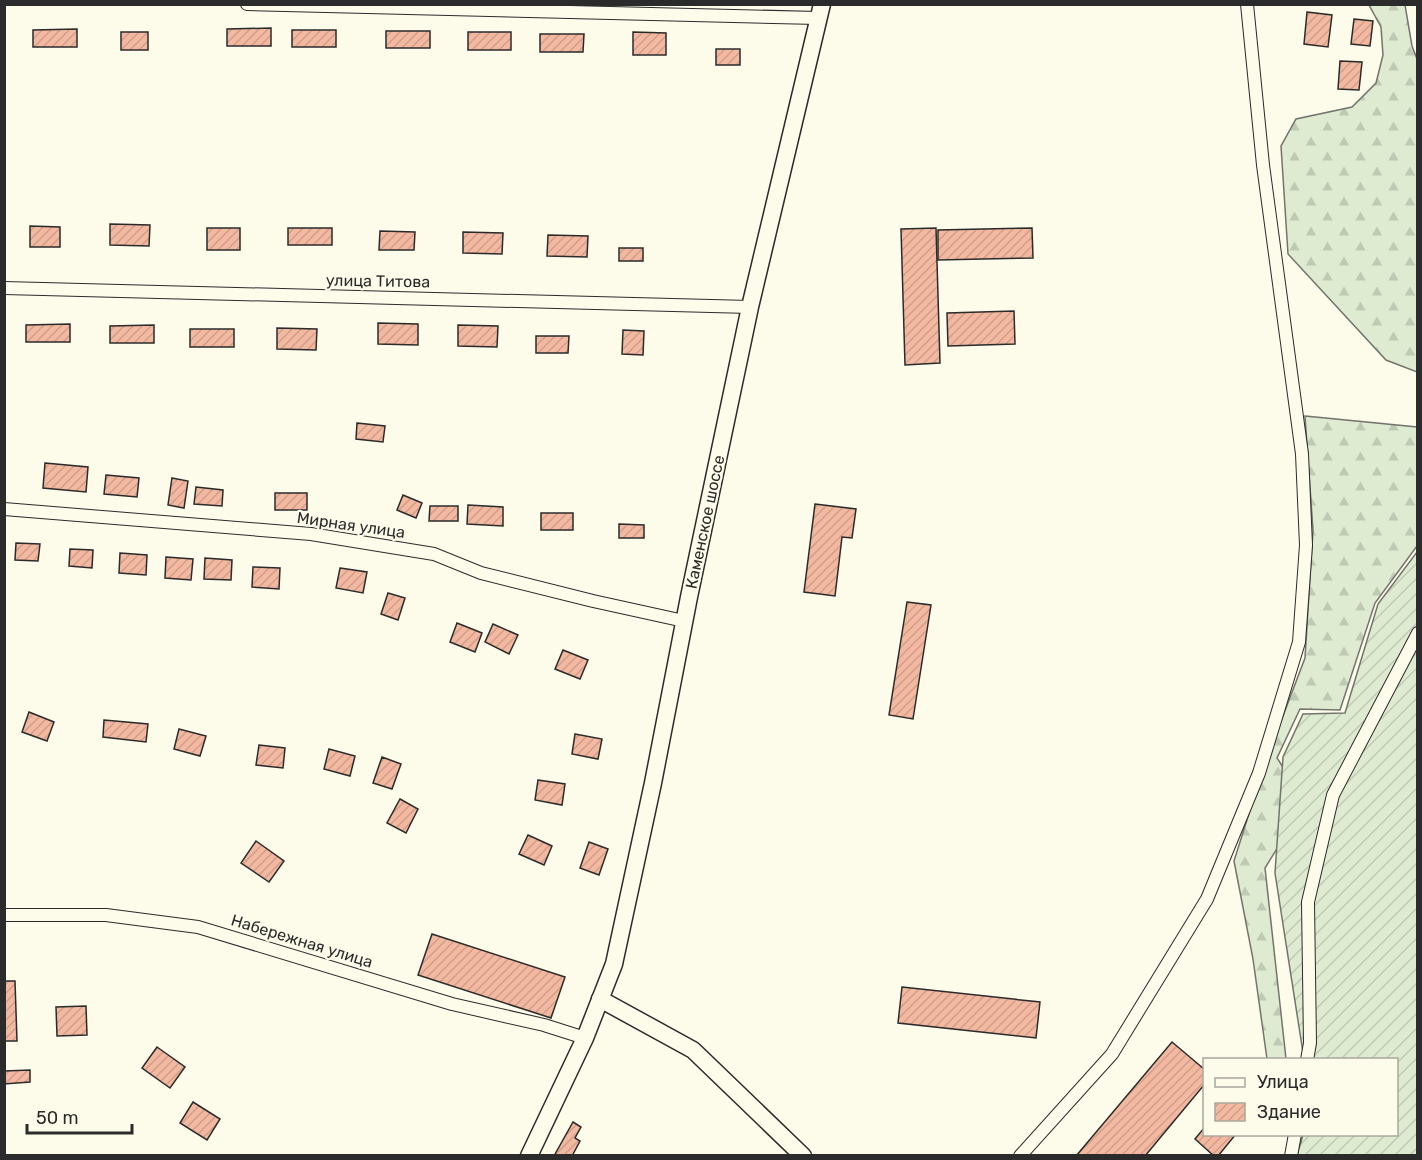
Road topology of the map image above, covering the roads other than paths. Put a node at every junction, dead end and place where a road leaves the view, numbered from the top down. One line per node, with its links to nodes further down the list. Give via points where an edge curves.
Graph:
1 (247, 4): 3 (street)
2 (1247, 4): 16 (street, via 1263,165 1302,454 1306,545 1299,642 1259,773 1207,899 1112,1054)
3 (820, 11): 5 (street, Каменское шоссе)
4 (4, 288): 5 (street, улица Титова)
5 (750, 307): 7 (street, Каменское шоссе)
6 (4, 509): 7 (street, Мирная улица, via 311,534 434,554 481,573)
7 (684, 621): 10 (street, Каменское шоссе, via 614,964)
8 (1418, 633): 12 (street, via 1333,795 1308,902)
9 (4, 915): 11 (street, Набережная улица, via 106,915 198,927 452,1004)
10 (600, 999): 11 (street, Каменское шоссе); 15 (street, via 693,1050)
11 (585, 1038): 14 (street, Каменское шоссе)
12 (1307, 1058)
13 (1295, 1136): 17 (street)
14 (529, 1155)
15 (802, 1155)
16 (1020, 1155)
17 (1292, 1155)

